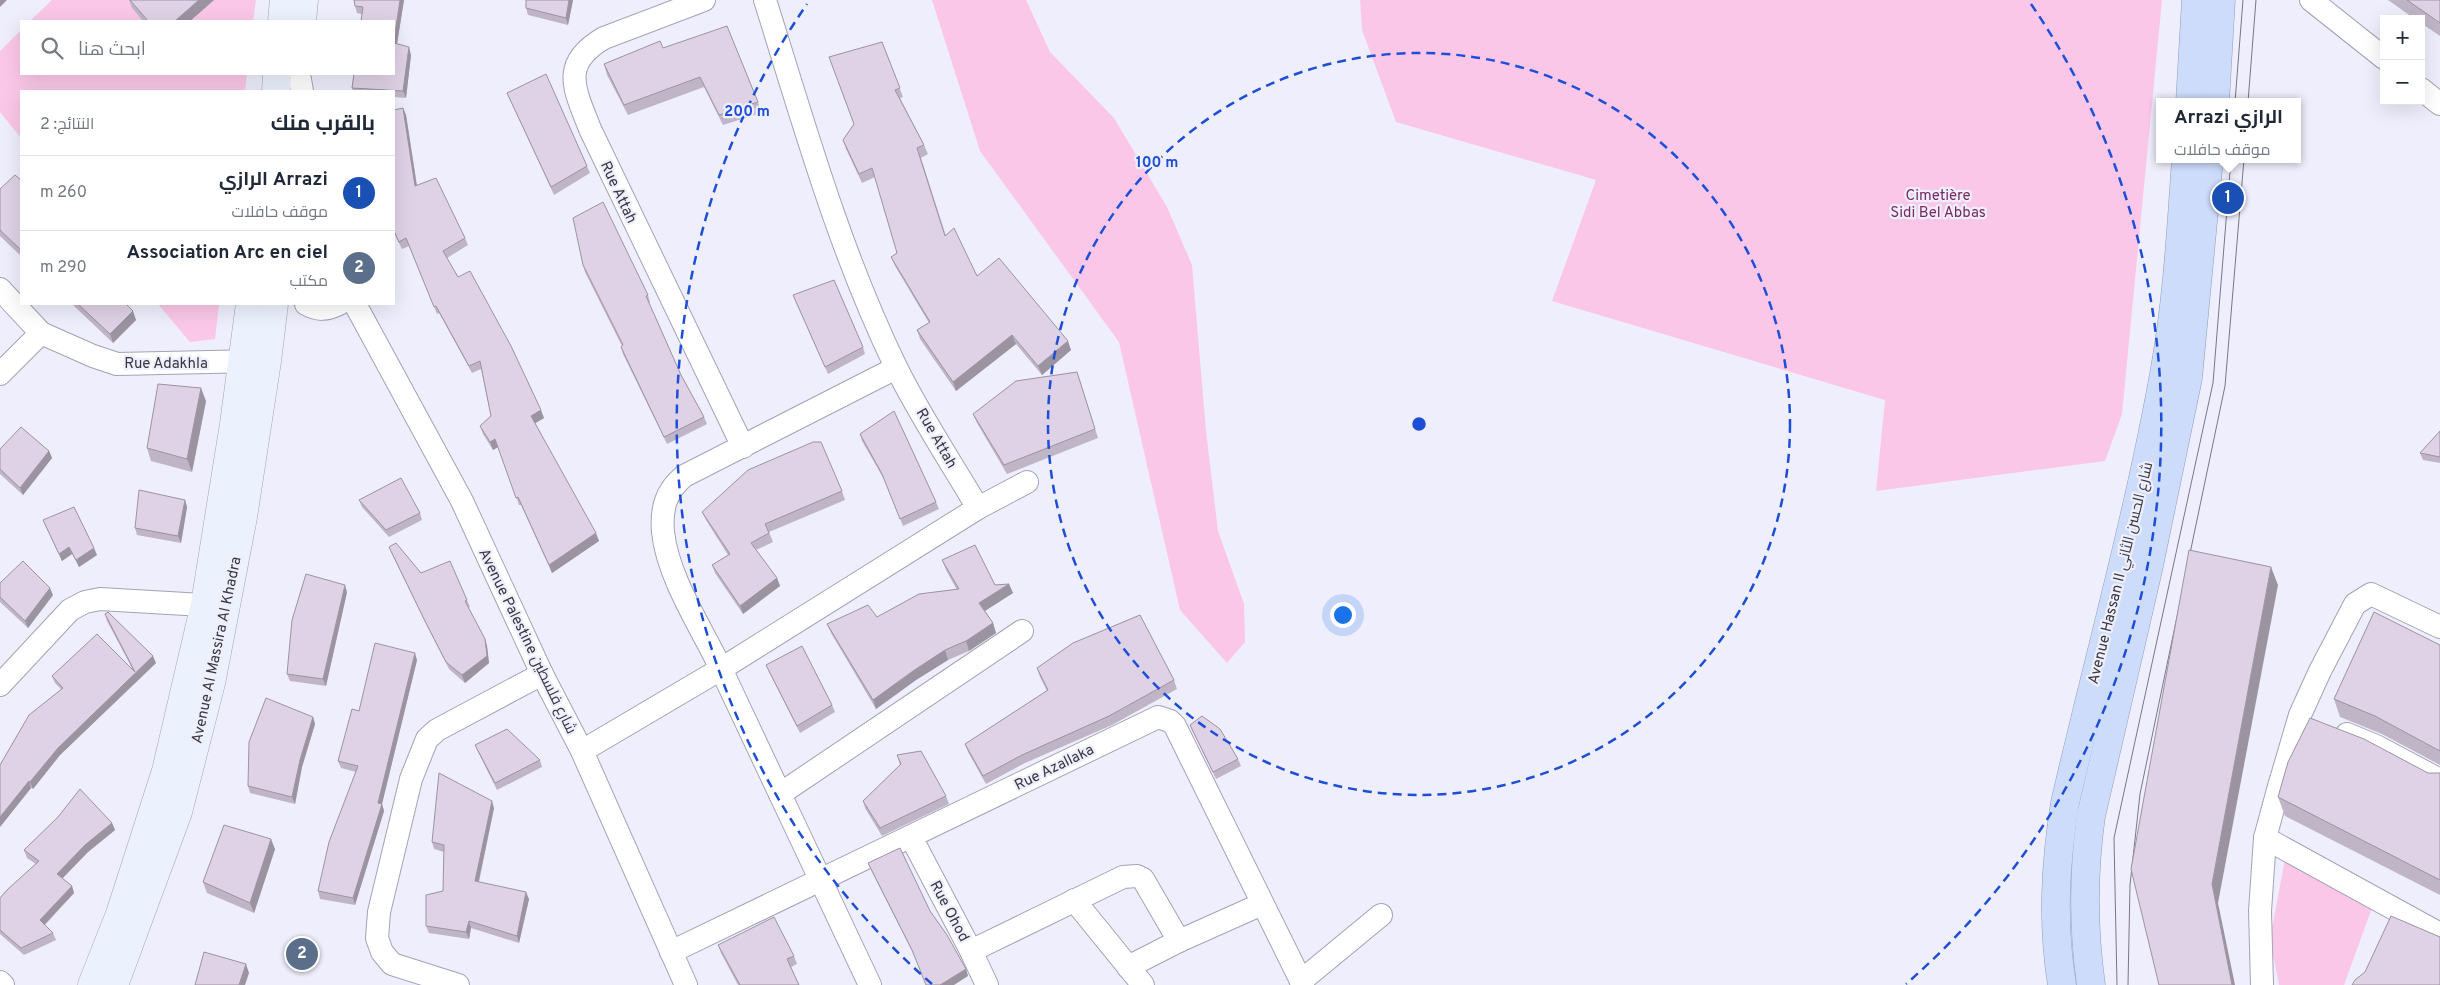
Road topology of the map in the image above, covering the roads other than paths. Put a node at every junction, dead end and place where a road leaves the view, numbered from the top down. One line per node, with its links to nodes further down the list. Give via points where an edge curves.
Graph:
1 (284, 0): 8 (main road)
2 (304, 0): 9 (main road)
3 (704, 0): 33 (street, Rue Attah, via 590,46 581,55 573,84 590,129)
4 (765, 0): 31 (street, Rue Attah, via 825,191)
5 (2196, 0): 18 (highway)
6 (2221, 0): 19 (highway)
7 (2311, 0): 10 (street)
8 (282, 20)
9 (302, 20)
10 (2380, 55)
11 (277, 75): 14 (main road)
12 (298, 75): 15 (main road)
13 (298, 75): 16 (street)
14 (276, 90)
15 (295, 90)
16 (302, 90)
17 (2425, 92): 20 (street)
18 (2190, 98)
19 (2216, 98)
20 (2440, 104)
21 (2186, 163): 67 (highway, Avenue Hassan II شارع الحسن الثاني, via 2165,372 2147,463 2065,803 2056,858 2055,917)
22 (2209, 163): 68 (highway, Avenue Hassan II شارع الحسن الثاني, via 2188,378 2091,816 2085,857 2084,903)
23 (0, 289): 29 (street, Rue Adakhla)
24 (250, 305): 30 (main road, Avenue Al Massira Al Khadra)
25 (274, 305): 30 (main road, Avenue Al Massira Al Khadra)
26 (308, 305): 27 (street, via 327,309)
27 (337, 305)
28 (356, 305): 40 (street, Avenue Palestine شارع فلسطين, via 462,501)
29 (41, 332): 30 (street, Rue Adakhla, via 117,364); 32 (street)
30 (255, 361): 36 (main road, Avenue Al Massira Al Khadra)
31 (896, 368): 33 (street); 35 (street, Rue Attah)
32 (0, 374)
33 (743, 447): 39 (street, via 684,476 666,496 663,532 670,565)
34 (1027, 482): 35 (street)
35 (978, 508): 39 (street)
36 (216, 606): 41 (street, via 100,599 85,602 70,610); 60 (main road, Avenue Al Massira Al Khadra, via 120,914); 61 (main road, Avenue Al Massira Al Khadra, via 212,683 178,812)
37 (2440, 627): 42 (street, via 2371,594 2355,604 2328,654)
38 (1022, 631): 45 (street)
39 (721, 669): 43 (street); 45 (street)
40 (542, 674): 43 (street, Avenue Palestine شارع فلسطين); 62 (street, via 437,730 427,739 411,779 379,912 377,938 382,952 392,964)
41 (0, 685)
42 (2314, 721): 44 (street, via 2376,746); 47 (street)
43 (582, 751): 55 (street, Avenue Palestine شارع فلسطين)
44 (2440, 780)
45 (780, 794): 48 (street)
46 (911, 837): 48 (street, Rue Azallaka); 50 (street, Rue Azallaka, via 1152,718 1165,718 1175,726); 54 (street, Rue Ohod)
47 (2266, 838): 52 (street, via 2391,919); 69 (street, via 2260,921)
48 (820, 880): 55 (street, Rue Azallaka); 64 (street)
49 (1074, 900): 53 (street, via 1123,877 1137,876 1142,879); 54 (street); 56 (street)
50 (1262, 904): 53 (street); 58 (street, Rue Azallaka)
51 (1381, 915): 58 (street)
52 (2440, 934)
53 (1179, 941): 56 (street)
54 (971, 950): 65 (street, Rue Ohod)
55 (672, 952): 63 (street, Avenue Palestine شارع فلسطين)
56 (1128, 967): 66 (street)
57 (0, 982): 59 (street)
58 (1302, 983)
59 (3, 985)
60 (92, 985)
61 (114, 985)
62 (458, 985)
63 (686, 985)
64 (870, 985)
65 (987, 985)
66 (1143, 985)
67 (2062, 985)
68 (2092, 985)
69 (2262, 985)

